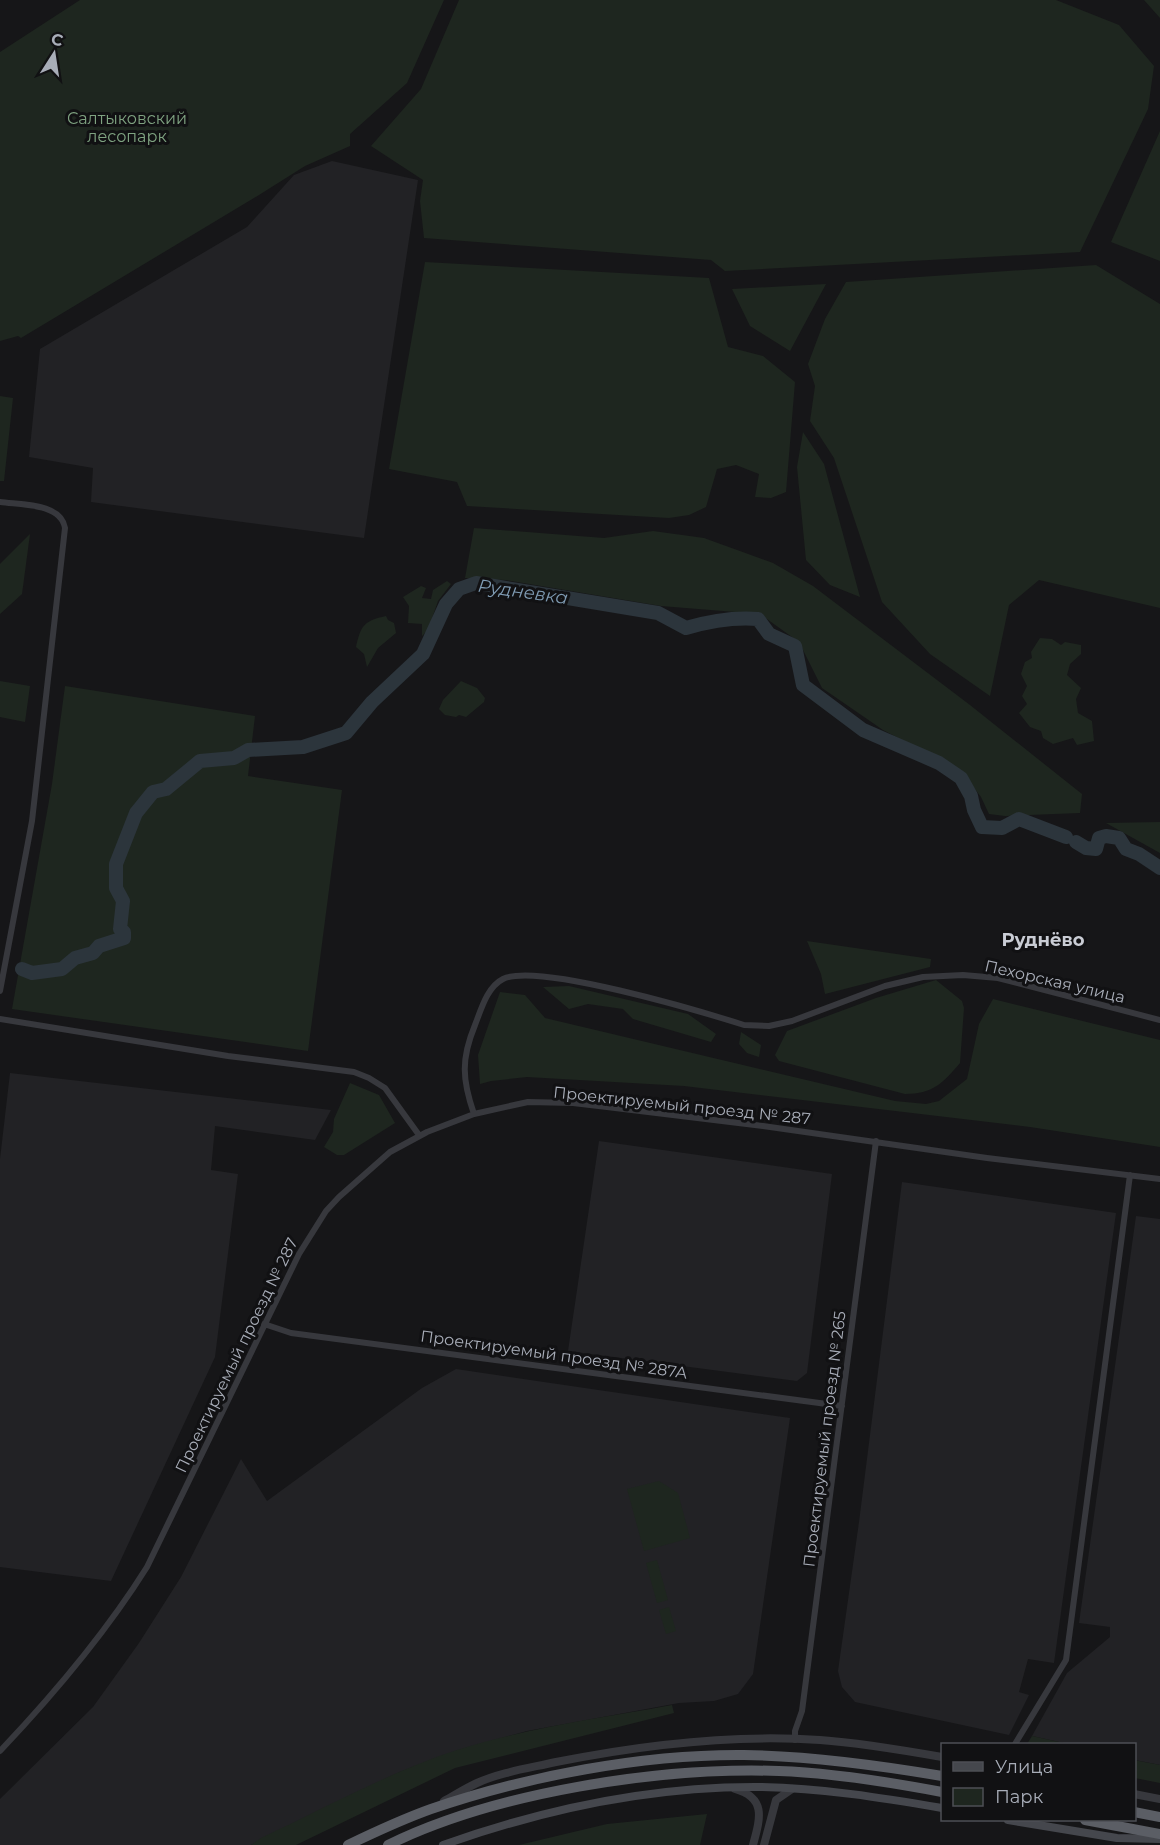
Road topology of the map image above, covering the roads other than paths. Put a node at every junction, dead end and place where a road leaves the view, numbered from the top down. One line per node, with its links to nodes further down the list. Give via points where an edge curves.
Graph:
1 (0, 502): 2 (street, via 56,512 64,520 65,528 32,821)
2 (0, 991)
3 (0, 1019): 6 (street, via 354,1072 385,1088)
4 (1160, 1020): 5 (street, Пехорская улица, via 998,978 963,975 923,977 769,1026 744,1025 567,979 515,976 505,978 491,990 466,1048 464,1072)
5 (474, 1114): 6 (street, Проектируемый проезд № 287); 7 (street, Проектируемый проезд № 287, via 528,1102 573,1103)
6 (419, 1135): 10 (street, Проектируемый проезд № 287, via 381,1159 327,1211 299,1254)
7 (876, 1141): 8 (street, Проектируемый проезд № 287); 11 (street, Проектируемый проезд № 265)
8 (1130, 1175): 9 (street, Проектируемый проезд № 287); 13 (street, via 1065,1660)
9 (1160, 1179)
10 (264, 1324): 11 (street, Проектируемый проезд № 287А, via 291,1333); 14 (street, Проектируемый проезд № 287, via 147,1566 89,1651)
11 (842, 1406): 12 (street, Проектируемый проезд № 265)
12 (795, 1740): 15 (street, via 877,1746); 23 (street, via 698,1742 598,1754 503,1774 477,1783)
13 (1016, 1743)
14 (0, 1750)
15 (941, 1757)
16 (941, 1776): 23 (highway, via 803,1758 687,1757 574,1771 490,1790)
17 (731, 1788): 18 (main road); 32 (main road, via 648,1795 567,1809); 33 (street, via 747,1792 758,1805)
18 (792, 1789): 22 (main road); 34 (street, via 776,1800)
19 (941, 1791): 31 (highway, via 780,1771 658,1776 490,1808)
20 (1136, 1794): 21 (street)
21 (1160, 1799)
22 (941, 1808)
23 (430, 1809): 30 (highway)
24 (1136, 1812): 25 (highway)
25 (1160, 1817)
26 (1014, 1821): 29 (main road, via 1117,1838)
27 (1090, 1821): 28 (highway)
28 (1160, 1834)
29 (1160, 1839)
30 (348, 1845)
31 (388, 1845)
32 (443, 1845)
33 (753, 1845)
34 (764, 1845)

